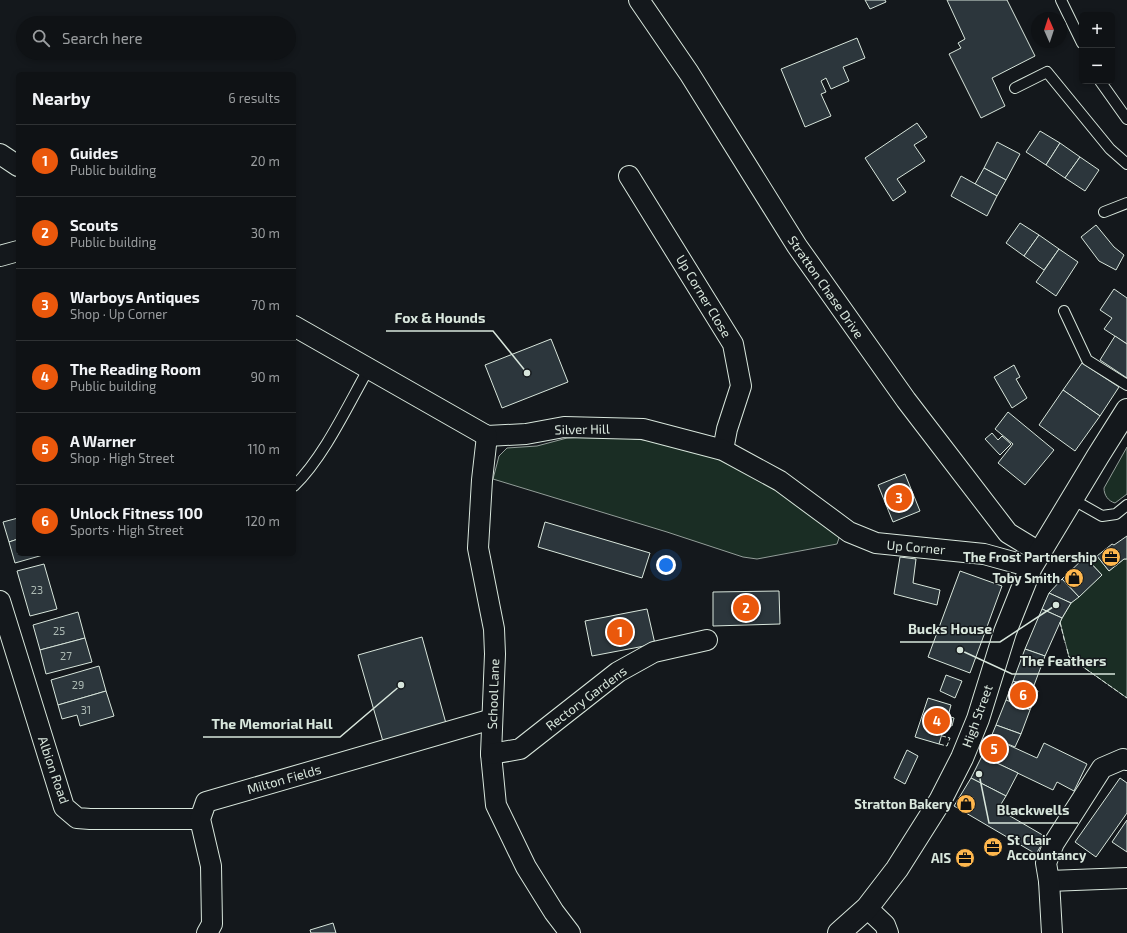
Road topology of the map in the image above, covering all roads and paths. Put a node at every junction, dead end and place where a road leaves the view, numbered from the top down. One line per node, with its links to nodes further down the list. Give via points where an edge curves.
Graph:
1 (639, 0): 26 (street, Stratton Chase Drive, via 689,73 797,246 902,393 1008,532)
2 (1061, 0): 3 (lane)
3 (1079, 37)
4 (1102, 84): 6 (lane)
5 (1015, 88): 8 (lane, via 1047,72 1110,149)
6 (1127, 119)
7 (0, 154): 9 (street)
8 (1127, 164)
9 (16, 165)
10 (629, 176): 21 (street, Up Corner Close, via 733,344 741,386)
11 (1127, 203): 12 (lane)
12 (1104, 212)
13 (16, 252): 14 (street)
14 (0, 256)
15 (1064, 311): 18 (lane, via 1087,360)
16 (296, 327): 17 (street)
17 (369, 368): 20 (street); 22 (lane, via 325,445)
18 (1127, 385)
19 (1127, 410): 23 (street, High Street)
20 (487, 436): 21 (street, Silver Hill, via 526,434 564,427 643,429); 29 (street, School Lane, via 478,548 494,629)
21 (723, 450): 25 (street, Silver Hill, via 780,481)
22 (296, 484)
23 (1072, 499): 24 (lane, via 1102,516 1116,514); 26 (street, High Street)
24 (1127, 505)
25 (848, 532): 26 (street, Up Corner, via 876,544)
26 (1035, 559): 35 (street, High Street, via 1005,632 978,719 962,758 940,801 897,869)
27 (0, 601): 32 (street, Albion Road, via 64,807 77,818 90,820)
28 (707, 640): 30 (street, Rectory Gardens, via 654,652 618,672 520,749)
29 (492, 719): 30 (street, School Lane); 32 (street, Milton Fields, via 206,802)
30 (491, 754): 37 (street, School Lane, via 496,805 526,867)
31 (1127, 760): 34 (street, via 1102,768 1054,843 1046,863)
32 (200, 819): 36 (street, via 211,866 212,924)
33 (1127, 878): 34 (street)
34 (1049, 881): 40 (street)
35 (867, 908): 38 (street, High Street); 39 (street, via 885,925)
36 (207, 933)
37 (570, 933)
38 (839, 933)
39 (888, 933)
40 (1052, 933)

